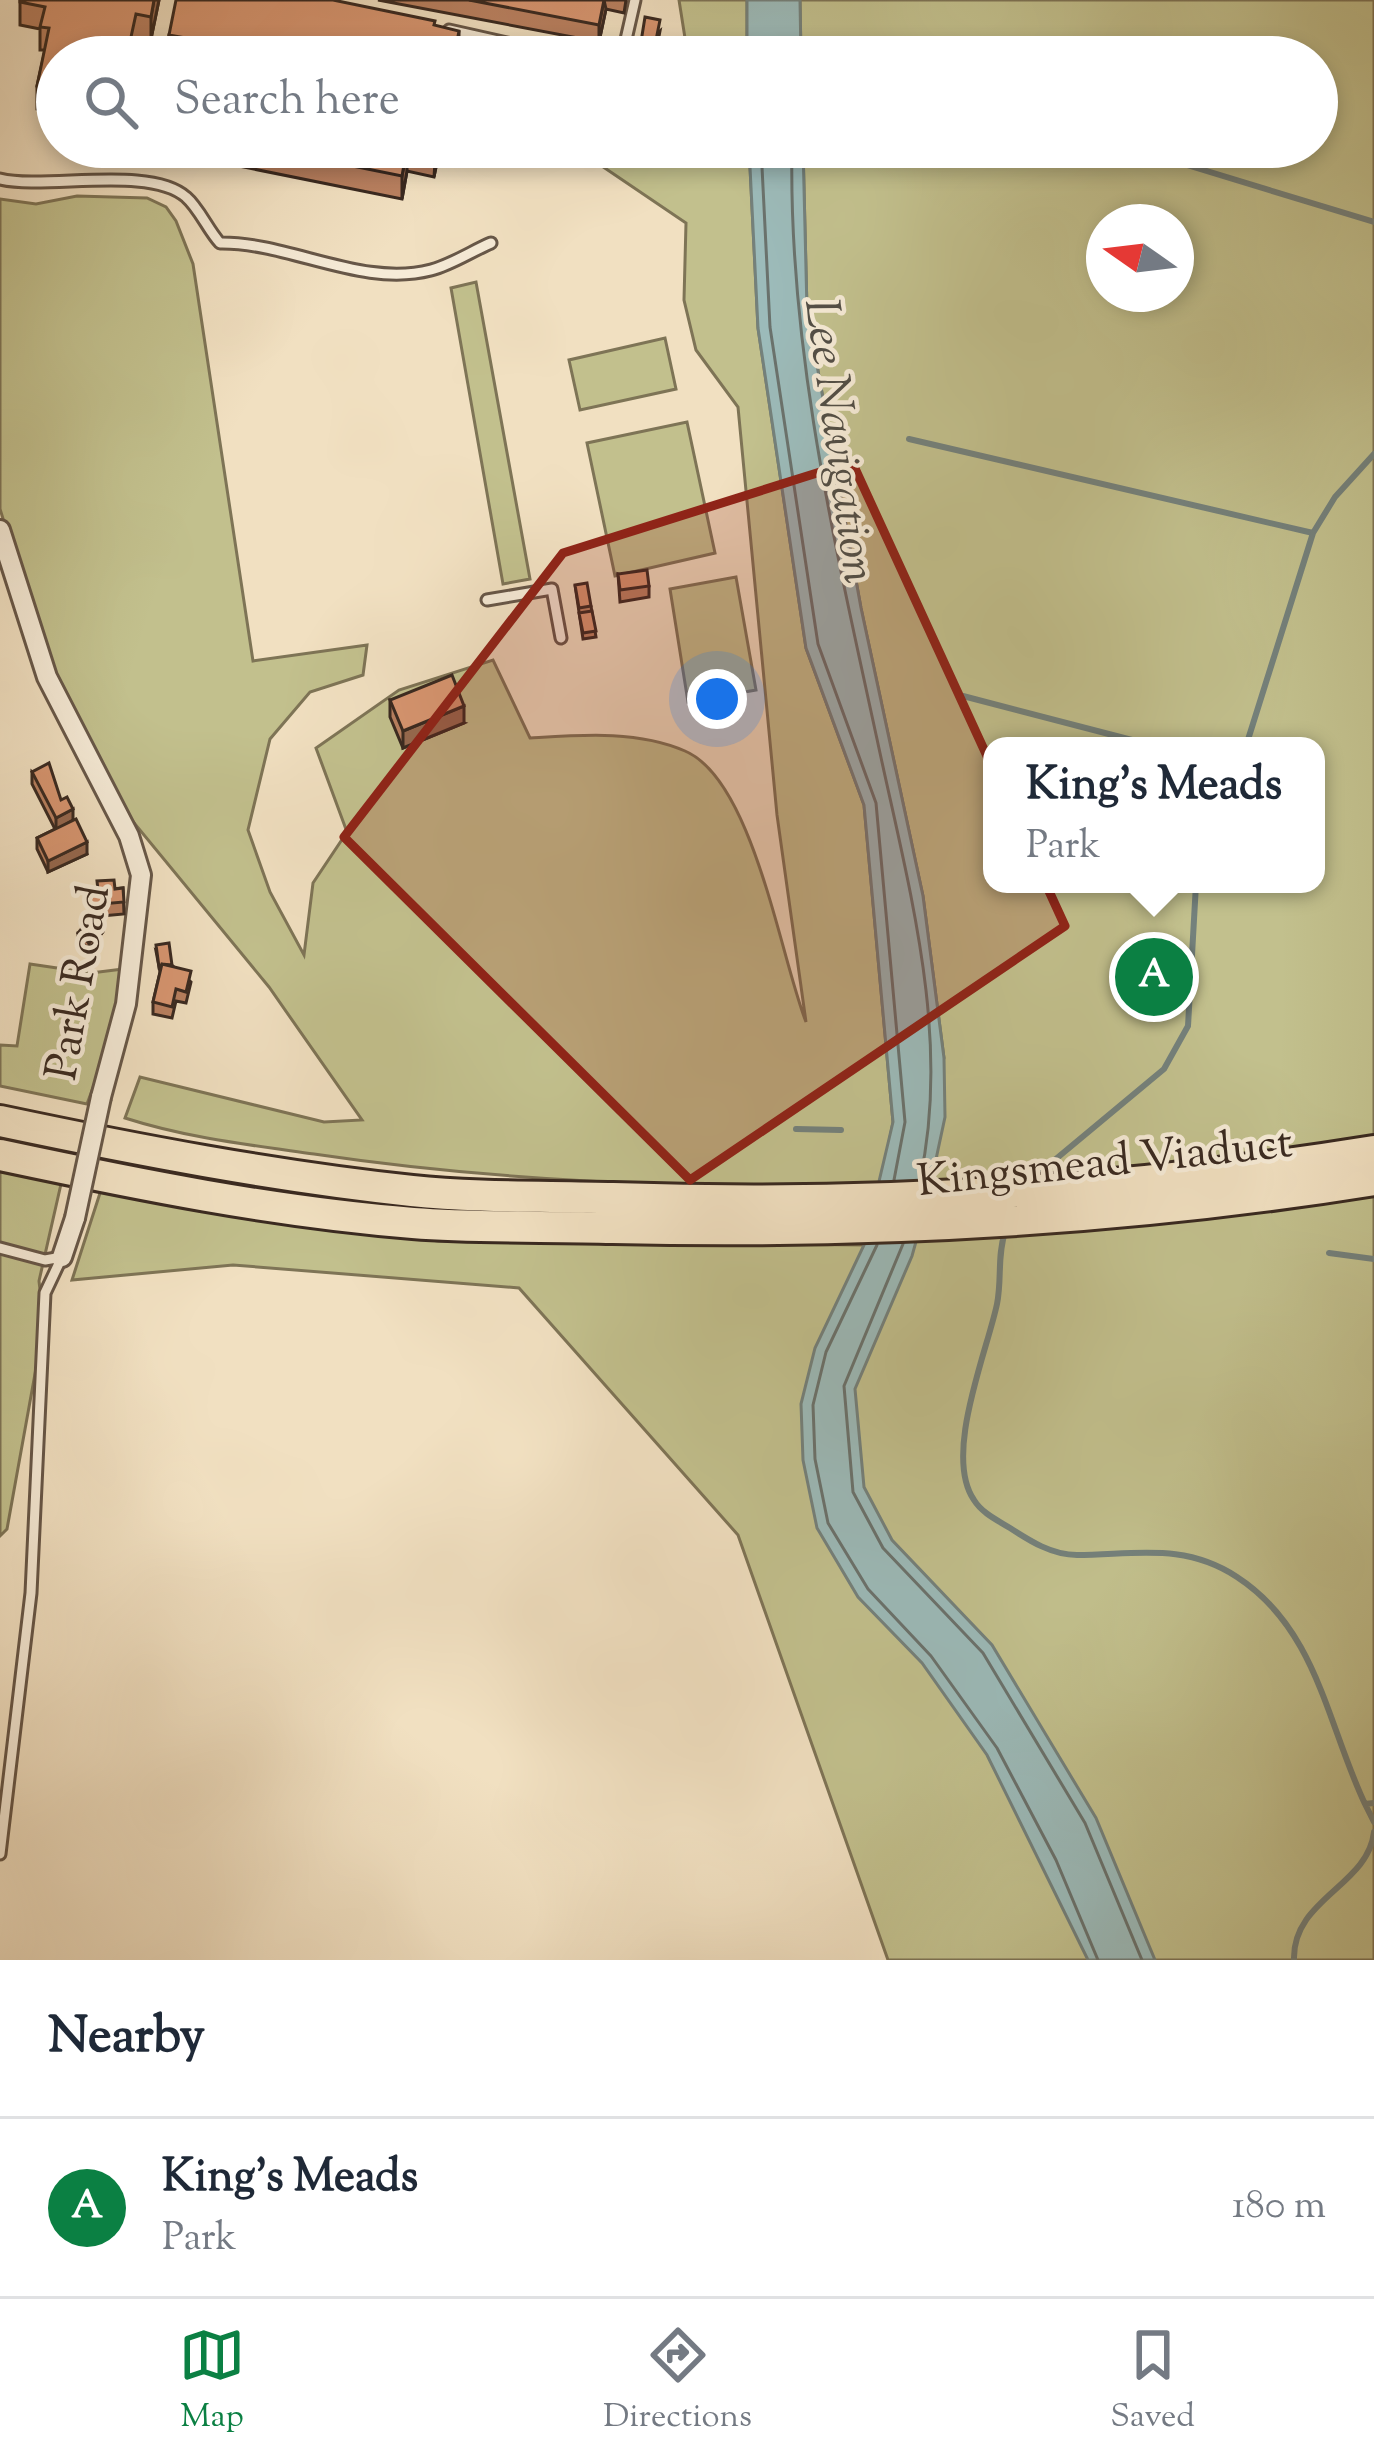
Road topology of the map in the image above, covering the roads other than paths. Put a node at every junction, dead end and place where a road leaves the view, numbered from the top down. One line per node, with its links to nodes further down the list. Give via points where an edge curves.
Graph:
1 (635, 0): 4 (lane)
2 (427, 25): 3 (lane)
3 (476, 36)
4 (627, 36)
5 (0, 179): 6 (lane, via 163,187 186,196 220,243 257,243 393,274 432,270)
6 (491, 243)
7 (0, 530): 16 (street, Park Road, bridge, via 47,677 141,875 126,1004)
8 (487, 600): 9 (lane, via 552,589)
9 (561, 638)
10 (0, 1120): 14 (highway, via 171,1157 416,1192)
11 (1374, 1151): 14 (highway, Kingsmead Viaduct)
12 (0, 1155): 14 (highway, via 165,1190 412,1223)
13 (1374, 1180): 14 (highway, Kingsmead Viaduct, via 1137,1214)
14 (843, 1217)
15 (0, 1248): 16 (lane)
16 (62, 1257): 17 (lane, via 45,1293 31,1593)
17 (0, 1854)

